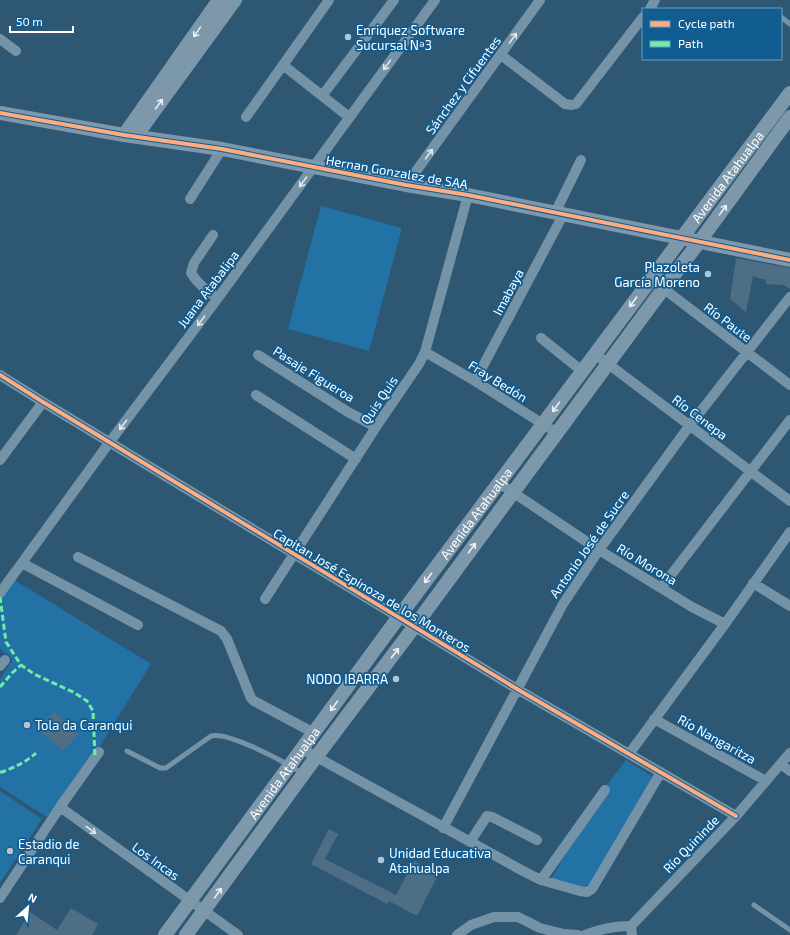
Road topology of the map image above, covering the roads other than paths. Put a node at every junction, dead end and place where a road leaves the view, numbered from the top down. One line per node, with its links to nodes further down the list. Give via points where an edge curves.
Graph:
1 (219, 0): 20 (main road, one-way to 20)
2 (235, 0): 20 (main road, one-way to 2)
3 (329, 0): 13 (street)
4 (394, 0): 15 (street)
5 (435, 0): 18 (street, Juana Atabalipa, one-way to 18)
6 (540, 0): 12 (street, Sánchez y Cifuentes, one-way to 6)
7 (642, 18): 12 (street, via 576,104 565,104)
8 (782, 18): 9 (lane)
9 (790, 24)
10 (0, 39): 11 (street)
11 (16, 51)
12 (501, 55): 24 (street, Sánchez y Cifuentes, one-way to 12)
13 (283, 65): 15 (street); 17 (street)
14 (790, 92): 29 (main road, Avenida Atahualpa)
15 (322, 96): 18 (street)
16 (0, 113): 20 (main road, Hernan Gonzalez de SAA)
17 (246, 117)
18 (349, 117): 23 (street, Juana Atabalipa)
19 (790, 117): 30 (main road, Avenida Atahualpa, one-way to 19)
20 (130, 135): 21 (main road, Hernan Gonzalez de SAA)
21 (222, 149): 23 (main road, Hernan Gonzalez de SAA); 26 (street)
22 (581, 160): 27 (street, Imabaya)
23 (313, 167): 24 (main road, Hernan Gonzalez de SAA); 35 (street, Juana Atabalipa, one-way to 35)
24 (406, 186): 25 (main road, Hernan Gonzalez de SAA)
25 (468, 195): 27 (main road, Hernan Gonzalez de SAA); 37 (street, Quis Quis)
26 (190, 199)
27 (559, 214): 29 (main road, Hernan Gonzalez de SAA); 44 (street, Imabaya)
28 (213, 235): 35 (street, via 194,263 191,273 197,283)
29 (682, 238): 30 (main road, Hernan Gonzalez de SAA); 32 (main road, Avenida Atahualpa)
30 (700, 241): 31 (main road, Hernan Gonzalez de SAA); 33 (main road, Avenida Atahualpa)
31 (790, 260)
32 (651, 279): 33 (street, Río Paute); 39 (main road, Avenida Atahualpa, one-way to 39)
33 (663, 289): 38 (street, Río Paute); 41 (main road, Avenida Atahualpa)
34 (790, 297): 38 (street, Antonio José de Sucre)
35 (218, 298): 53 (street, Juana Atabalipa, one-way to 53)
36 (541, 338): 42 (street)
37 (425, 352): 44 (street, Fray Bedón); 51 (street, Quis Quis)
38 (747, 353): 45 (street, Río Paute); 50 (street, Antonio José de Sucre)
39 (594, 354): 41 (street, Río Cenepa); 42 (main road, Avenida Atahualpa)
40 (258, 355): 51 (street, Pasaje Figueroa)
41 (608, 364): 50 (street, Río Cenepa); 52 (main road, Avenida Atahualpa)
42 (582, 371): 49 (main road, Avenida Atahualpa, one-way to 49)
43 (0, 375): 47 (street, Capitan José Espinoza de los Monteros)
44 (475, 381): 49 (street, Fray Bedón)
45 (790, 385)
46 (256, 395): 54 (street)
47 (43, 402): 53 (street, Capitan José Espinoza de los Monteros); 55 (street)
48 (790, 420): 56 (street)
49 (542, 424): 52 (street, Fray Bedón); 57 (main road, Avenida Atahualpa)
50 (690, 426): 56 (street, Río Cenepa); 61 (street, Antonio José de Sucre)
51 (376, 427): 54 (street, Quis Quis)
52 (557, 433): 58 (main road, Avenida Atahualpa)
53 (109, 442): 62 (street, Capitan José Espinoza de los Monteros); 64 (street, Juana Atabalipa)
54 (356, 459): 62 (street, Quis Quis)
55 (0, 460)
56 (750, 472): 59 (street, Río Cenepa); 66 (street)
57 (499, 483): 58 (street, Río Morona); 70 (main road, Avenida Atahualpa, one-way to 70)
58 (513, 492): 61 (street, Río Morona); 73 (main road, Avenida Atahualpa, one-way to 58)
59 (790, 501)
60 (790, 532): 65 (street)
61 (598, 550): 66 (street, Río Morona); 74 (street, Antonio José de Sucre, via 563,604)
62 (294, 555): 68 (street, Quis Quis); 70 (street, Capitan José Espinoza de los Monteros)
63 (78, 557): 76 (street, via 221,631 227,639 251,698)
64 (22, 563): 67 (street, Juana Atabalipa); 72 (street)
65 (753, 583): 69 (street); 71 (street)
66 (661, 588): 71 (street, Río Morona)
67 (0, 593)
68 (265, 599)
69 (790, 606)
70 (398, 618): 73 (street, Capitan José Espinoza de los Monteros); 76 (main road, Avenida Atahualpa, one-way to 76)
71 (725, 624): 75 (street)
72 (138, 625)
73 (414, 627): 74 (street, Capitan José Espinoza de los Monteros); 82 (main road, Avenida Atahualpa, one-way to 73)
74 (517, 689): 81 (street, Capitan José Espinoza de los Monteros); 92 (street, Antonio José de Sucre)
75 (654, 719): 81 (street); 88 (street, Río Nangaritza)
76 (314, 733): 77 (main road, Avenida Atahualpa)
77 (302, 749): 82 (street); 84 (main road, Avenida Atahualpa)
78 (127, 751): 84 (lane, via 160,768 166,768 216,735 229,737)
79 (99, 752): 90 (street)
80 (790, 753): 83 (street, Río Quininde)
81 (629, 754): 86 (street, Capitan José Espinoza de los Monteros)
82 (316, 757): 87 (main road, Avenida Atahualpa); 92 (street)
83 (781, 764): 85 (street); 88 (street, Río Quininde)
84 (290, 766): 87 (lane); 97 (main road, Avenida Atahualpa)
85 (790, 771)
86 (661, 772): 91 (street, Capitan José Espinoza de los Monteros); 95 (street, via 592,890 580,891)
87 (304, 775): 99 (main road, Avenida Atahualpa, one-way to 87)
88 (766, 781): 91 (street, Río Quininde)
89 (605, 790): 95 (street)
90 (60, 807): 96 (street); 97 (street, Los Incas, one-way to 97)
91 (736, 816): 100 (street, Río Quininde)
92 (443, 828): 94 (street)
93 (536, 840): 94 (street, via 492,816 487,816)
94 (470, 842): 95 (street)
95 (541, 880)
96 (0, 898)
97 (190, 901): 99 (street, Los Incas); 102 (main road, Avenida Atahualpa)
98 (754, 905): 101 (lane)
99 (205, 911): 103 (main road, Avenida Atahualpa); 104 (street, Los Incas)
100 (632, 930): 107 (street, via 615,926)
101 (790, 930)
102 (165, 935)
103 (186, 935)
104 (238, 935)
105 (457, 935): 106 (street, via 471,925 494,917 518,917 540,928)
106 (578, 935)
107 (585, 935)

